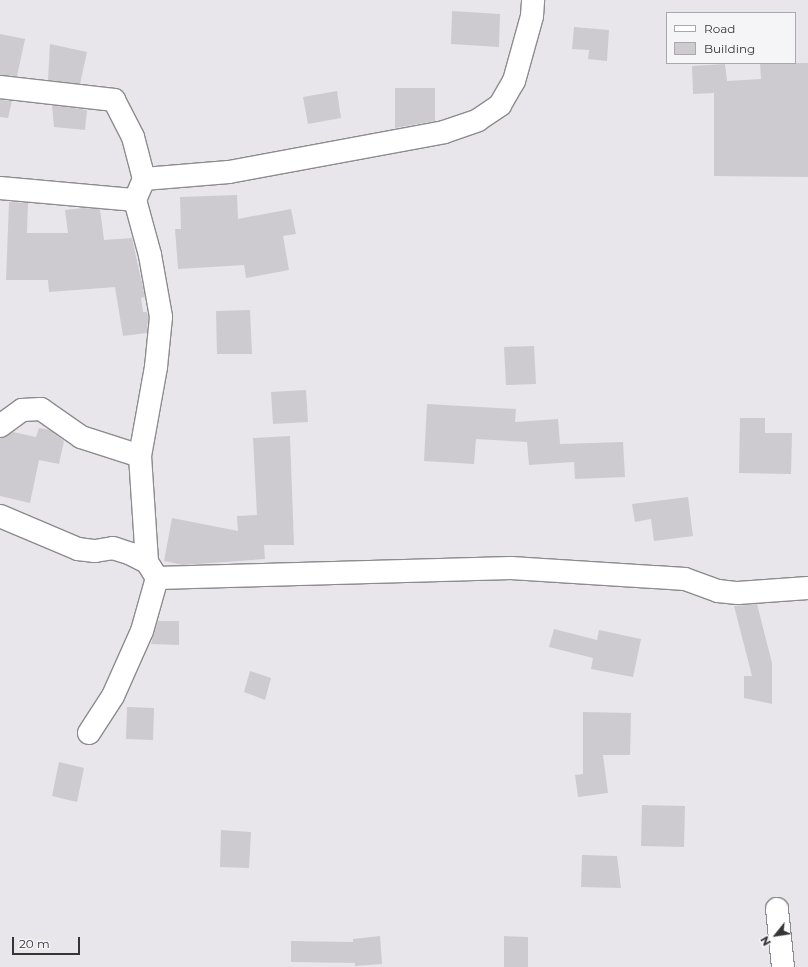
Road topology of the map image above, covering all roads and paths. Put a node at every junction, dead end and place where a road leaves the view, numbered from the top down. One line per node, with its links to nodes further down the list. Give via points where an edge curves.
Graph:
1 (533, 0): 3 (street, via 532,16 514,81 500,105 478,120 444,132 229,172)
2 (0, 87): 3 (street, via 114,100 133,137)
3 (144, 179): 5 (street)
4 (0, 188): 5 (street)
5 (135, 200): 7 (street, via 150,255 161,317 156,367)
6 (0, 426): 7 (street, via 22,410 41,409 81,437)
7 (140, 456): 9 (street)
8 (0, 516): 9 (street, via 78,549 95,552 113,548)
9 (152, 570): 10 (street, via 511,568 685,579 718,591 738,593); 11 (street, via 150,611 113,696)
10 (808, 588)
11 (89, 733)
12 (777, 909): 13 (street)
13 (783, 967)

